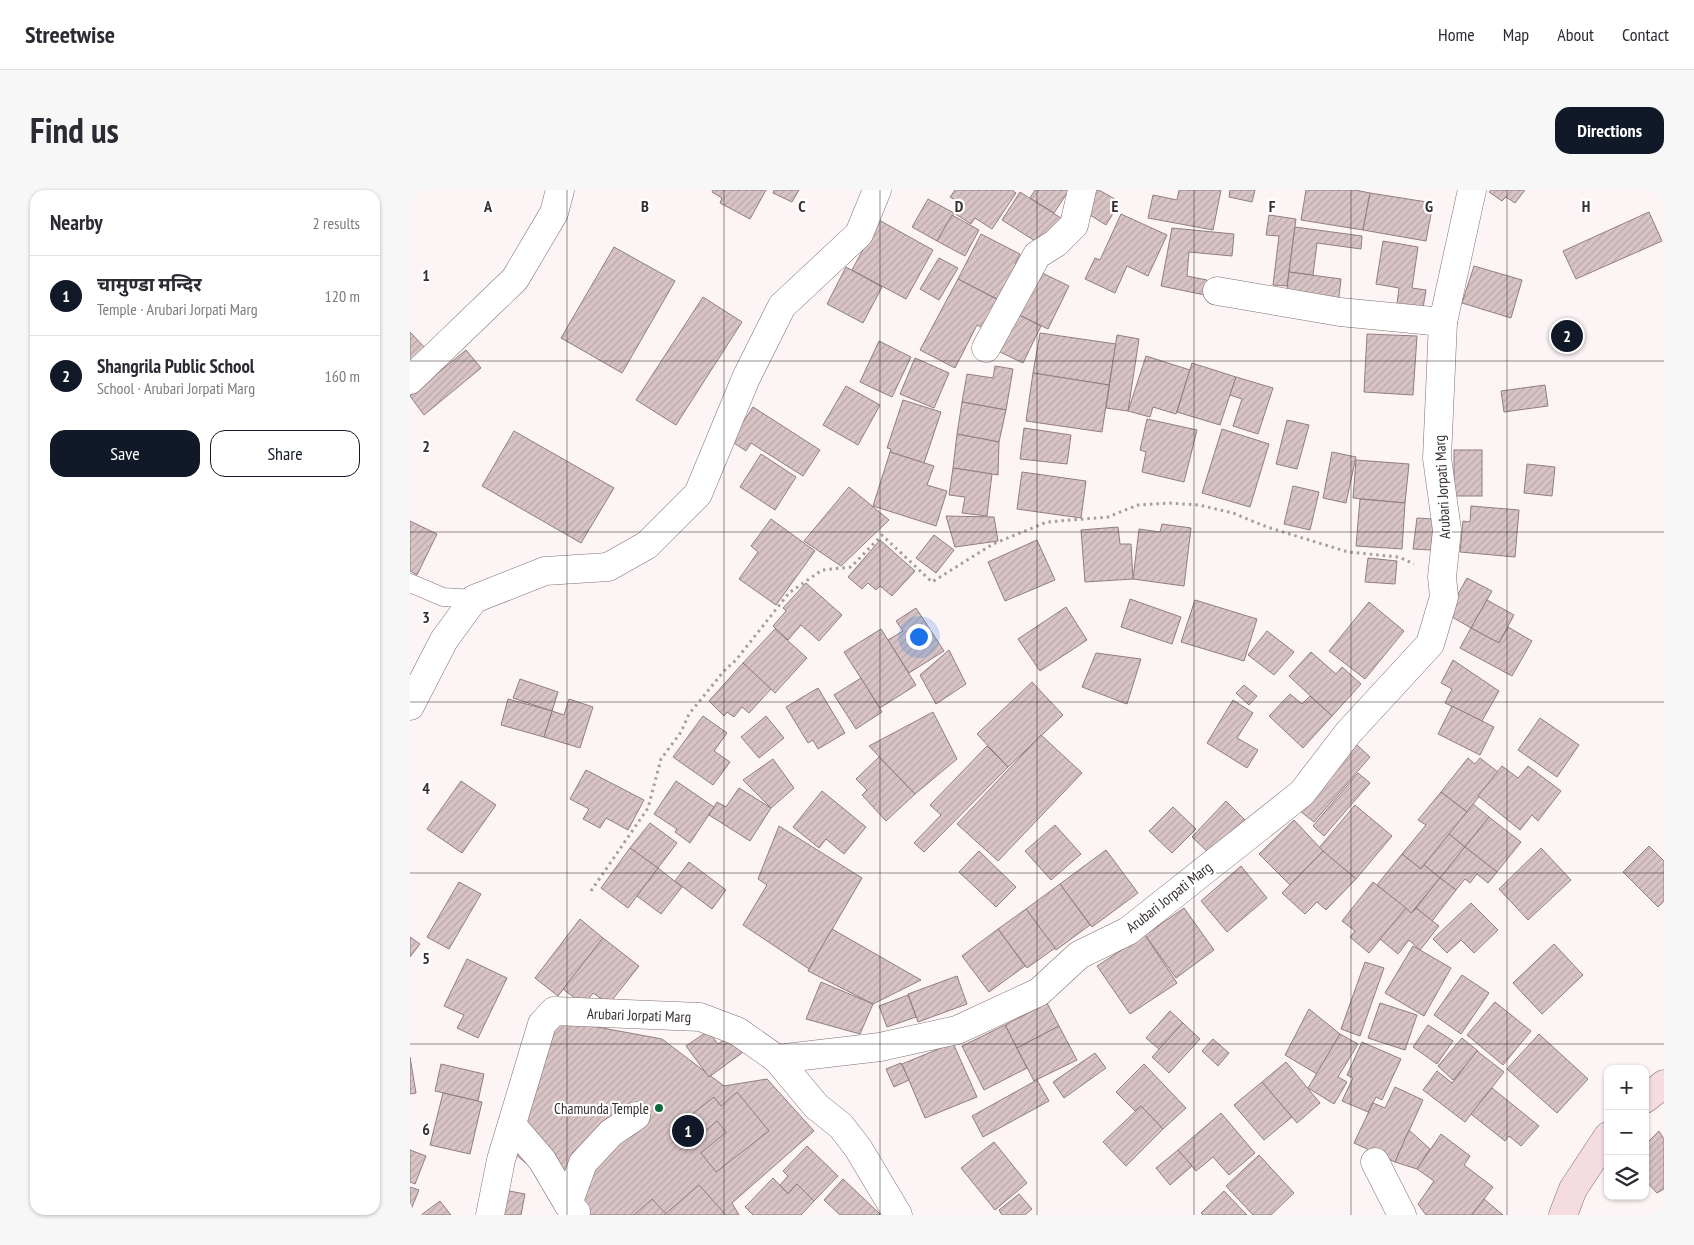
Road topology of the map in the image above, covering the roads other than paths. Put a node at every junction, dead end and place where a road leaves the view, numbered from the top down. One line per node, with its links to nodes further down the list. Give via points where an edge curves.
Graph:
1 (560, 190): 8 (street, via 554,213 515,279)
2 (877, 190): 10 (street, via 859,234 782,306 746,378 698,494 647,545 608,567 545,571)
3 (1082, 190): 7 (street, via 1074,225 1038,255)
4 (1468, 191): 6 (street, Arubari Jorpati Marg)
5 (1217, 291): 6 (street, via 1340,312)
6 (1443, 322): 12 (street, Arubari Jorpati Marg, via 1437,458 1447,530 1442,577 1444,597 1430,644 1348,733 1302,793 1128,931 1079,955 1039,992 957,1030 880,1047)
7 (986, 348)
8 (410, 380)
9 (410, 584): 10 (lane, via 443,597)
10 (474, 599): 11 (street, via 444,640)
11 (410, 706)
12 (777, 1059): 16 (street, Arubari Jorpati Marg, via 737,1031 700,1017 554,1011 542,1024); 21 (street, via 816,1106 841,1126)
13 (1664, 1084): 14 (main road)
14 (1649, 1096)
15 (636, 1116): 19 (street, via 611,1133 583,1163)
16 (512, 1125): 19 (street, via 542,1160); 20 (street, Arubari Jorpati Marg)
17 (1604, 1142): 23 (main road, via 1573,1189)
18 (1375, 1162): 22 (street)
19 (574, 1209)
20 (490, 1215)
21 (898, 1215)
22 (1402, 1215)
23 (1563, 1215)

